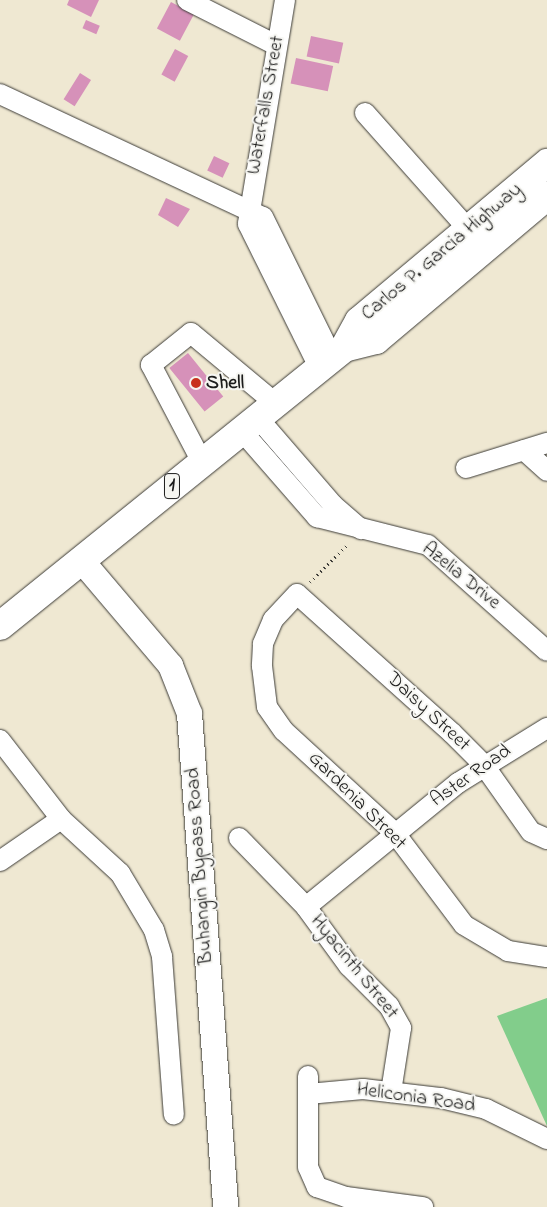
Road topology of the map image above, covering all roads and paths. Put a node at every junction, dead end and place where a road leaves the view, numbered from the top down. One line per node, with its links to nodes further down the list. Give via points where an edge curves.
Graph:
1 (187, 0): 3 (street)
2 (285, 0): 3 (street, Waterfalls Street)
3 (276, 46): 8 (street, Waterfalls Street)
4 (0, 94): 8 (street)
5 (365, 113): 9 (street)
6 (547, 163): 9 (highway, Carlos P. Garcia Highway / 1)
7 (547, 196): 9 (highway, Carlos P. Garcia Highway / 1)
8 (249, 211): 10 (street, Waterfalls Street, via 248,224)
9 (477, 239): 10 (highway, Carlos P. Garcia Highway / 1, via 376,340)
10 (331, 357): 11 (highway, Carlos P. Garcia Highway / 1)
11 (258, 417): 14 (highway, Carlos P. Garcia Highway / 1); 14 (street, via 191,334 151,365); 17 (street); 18 (street, Azelia Drive)
12 (547, 443): 13 (street)
13 (524, 450): 15 (street); 16 (street)
14 (202, 462): 20 (highway, Carlos P. Garcia Highway / 1)
15 (466, 468)
16 (547, 471)
17 (314, 484): 18 (street); 19 (street)
18 (299, 497): 19 (street, Azelia Drive, via 323,522)
19 (361, 529): 21 (path); 23 (street, Azelia Drive, via 428,545)
20 (82, 560): 22 (highway, Carlos P. Garcia Highway / 1); 37 (main road, Buhangin Bypass Road, via 170,665 189,713)
21 (297, 594): 26 (street, Daisy Street); 28 (street, Gardenia Street, via 266,631 262,666 267,707 284,731)
22 (0, 626)
23 (547, 651)
24 (547, 728): 26 (street, Aster Road)
25 (0, 740): 27 (street)
26 (483, 764): 28 (street, Aster Road); 30 (street, Daisy Street, via 531,832)
27 (61, 819): 31 (street); 35 (street, via 120,873 154,930 162,957)
28 (394, 832): 32 (street, Aster Road); 33 (street, Gardenia Street, via 464,926 508,951)
29 (239, 838): 32 (street, Hyacinth Street)
30 (547, 839)
31 (0, 861)
32 (306, 906): 34 (street, Hyacinth Street, via 349,966 389,1006 401,1028)
33 (547, 958)
34 (391, 1092): 36 (street, Heliconia Road, via 486,1109); 38 (street, Heliconia Road, via 308,1085 308,1167 317,1187 346,1197)
35 (174, 1115)
36 (547, 1139)
37 (225, 1207)
38 (423, 1207)

